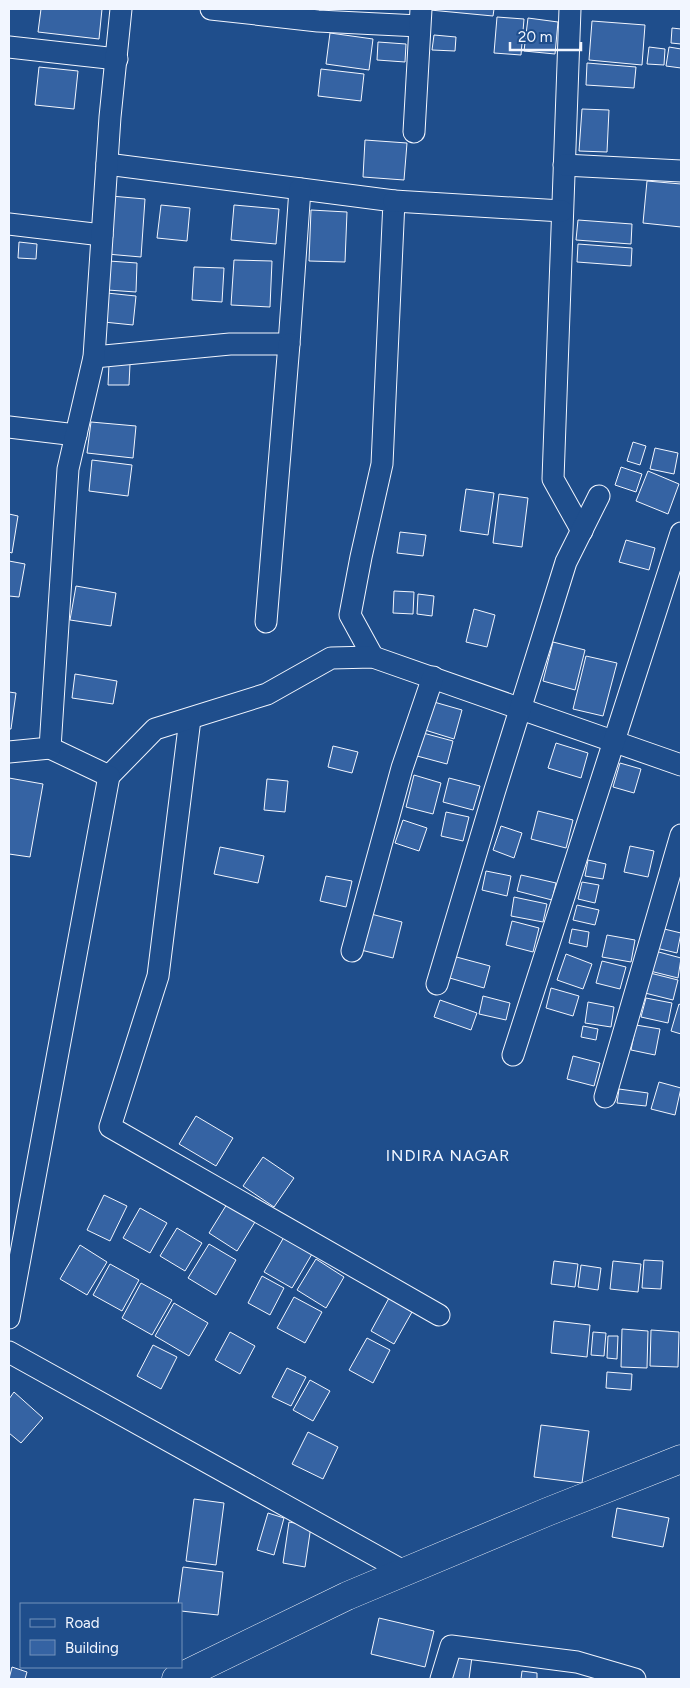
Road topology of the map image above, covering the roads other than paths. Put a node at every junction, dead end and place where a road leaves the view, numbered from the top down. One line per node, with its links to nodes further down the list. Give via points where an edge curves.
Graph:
1 (121, 9): 7 (street)
2 (211, 9): 4 (street)
3 (570, 9): 10 (street)
4 (318, 15): 5 (street)
5 (420, 17): 8 (street)
6 (9, 48): 7 (street)
7 (117, 58): 9 (street)
8 (414, 132)
9 (107, 164): 12 (street); 16 (street)
10 (564, 165): 11 (street); 14 (street)
11 (681, 171)
12 (300, 189): 13 (street); 17 (street)
13 (394, 201): 14 (street); 25 (street, via 382,464 350,615)
14 (562, 211): 22 (street, via 553,479)
15 (9, 224): 16 (street)
16 (102, 235): 18 (street)
17 (289, 344): 18 (street, via 230,344); 24 (street)
18 (94, 357): 20 (street)
19 (9, 427): 20 (street)
20 (76, 435): 30 (street, via 68,470)
21 (599, 496): 22 (street)
22 (582, 531): 27 (street, via 566,562)
23 (681, 532): 29 (street)
24 (266, 622)
25 (372, 657): 26 (street); 28 (street, via 331,658 267,694)
26 (433, 677): 27 (street); 35 (street, via 402,768)
27 (521, 708): 29 (street); 36 (street)
28 (190, 719): 33 (street, via 155,729); 39 (street, via 158,976 110,1127)
29 (614, 741): 32 (street); 37 (street)
30 (50, 748): 31 (street); 33 (street)
31 (9, 752)
32 (681, 765)
33 (109, 776): 40 (street)
34 (681, 835): 38 (street)
35 (352, 952)
36 (436, 984)
37 (513, 1055)
38 (605, 1097)
39 (439, 1315)
40 (9, 1318)
41 (9, 1352): 43 (street)
42 (681, 1459): 43 (street)
43 (405, 1572): 44 (street, via 347,1596)
44 (176, 1679)
45 (441, 1679): 46 (street, via 451,1646 576,1662)
46 (635, 1679)

